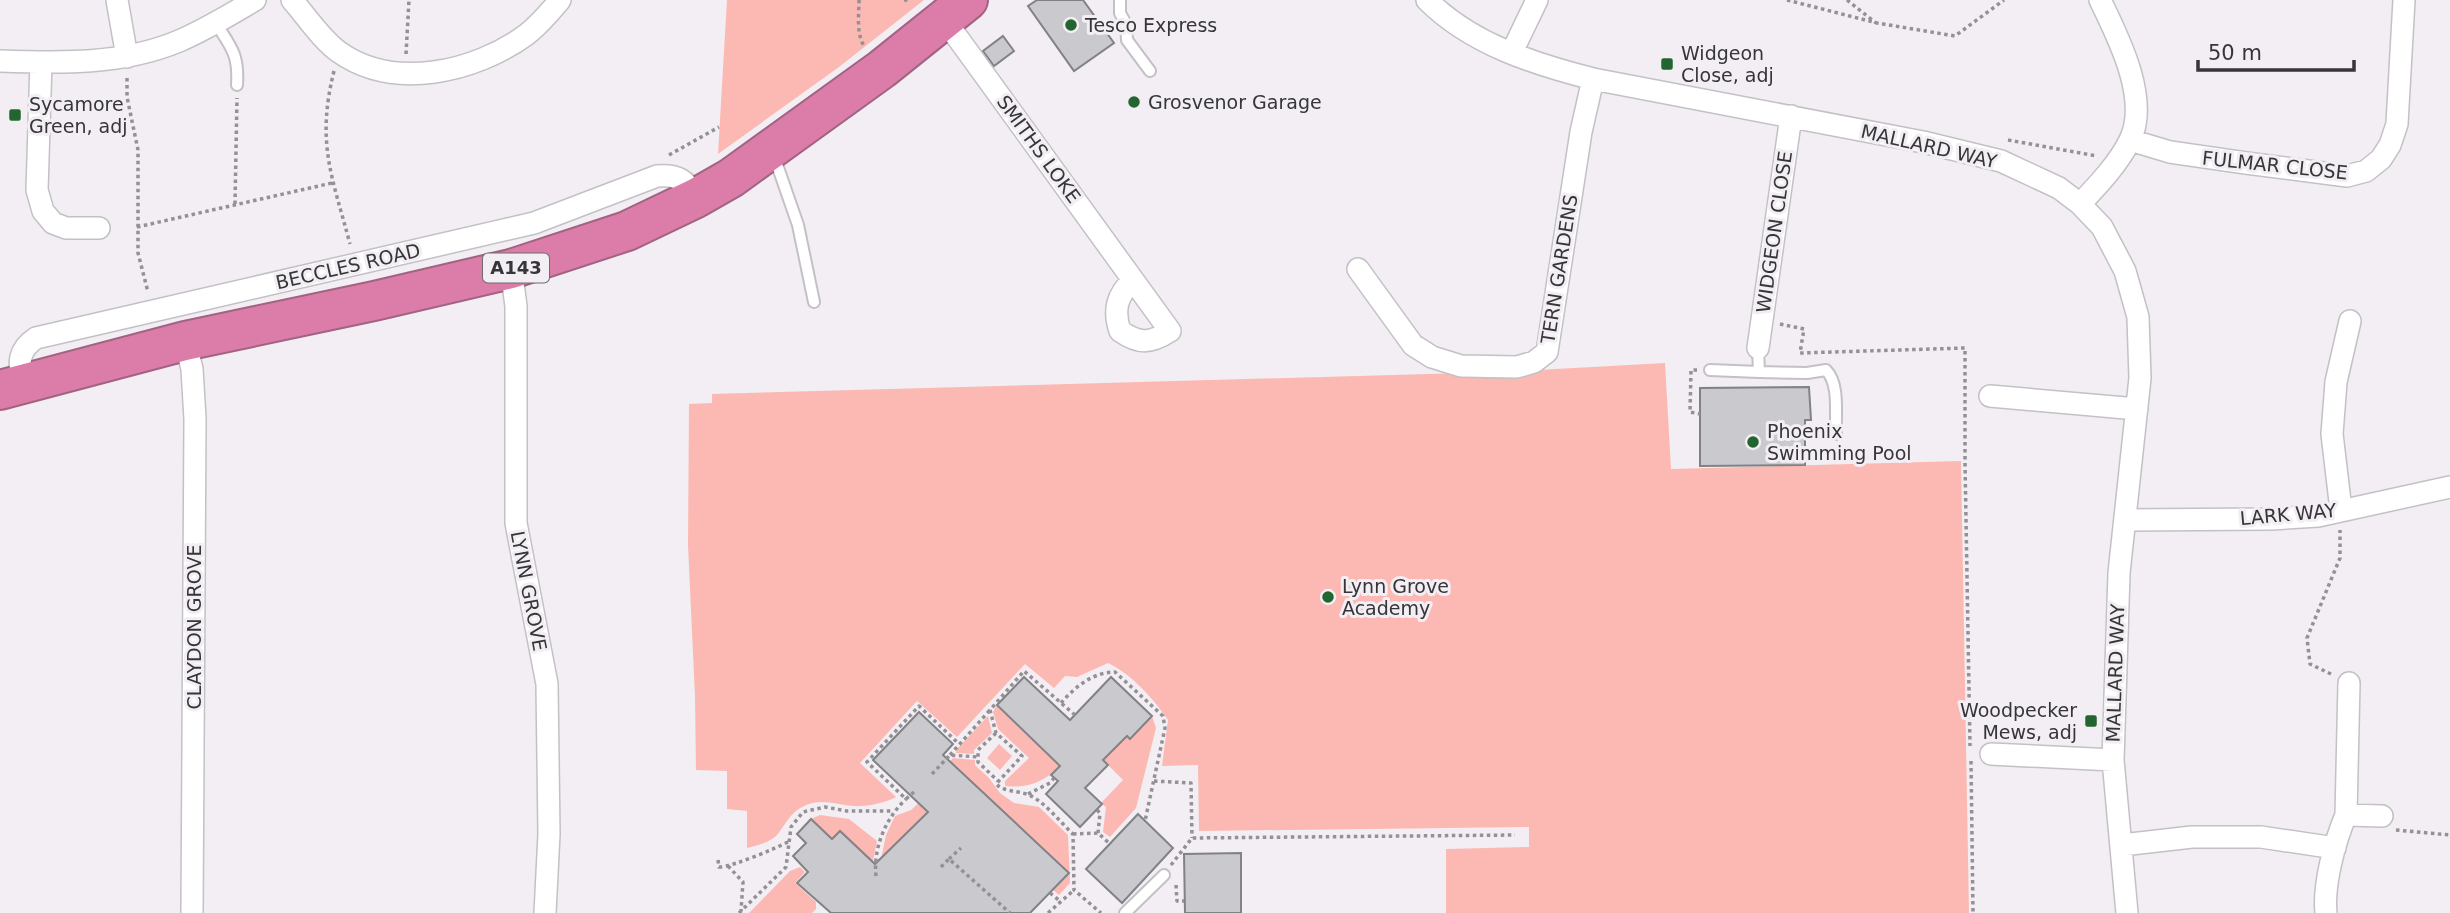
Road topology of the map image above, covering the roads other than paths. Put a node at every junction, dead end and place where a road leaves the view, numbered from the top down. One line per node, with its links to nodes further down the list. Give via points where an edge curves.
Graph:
1 (117, 0): 13 (street)
2 (255, 0): 11 (street)
3 (292, 0): 4 (street, via 339,52 360,64 415,75 476,61 513,44)
4 (560, 0)
5 (1119, 0): 16 (lane, via 1127,40)
6 (1427, 0): 12 (street, MALLARD WAY, via 1444,18 1476,38)
7 (1537, 0): 12 (street)
8 (2101, 0): 20 (street, via 2119,40 2137,104)
9 (2404, 0): 20 (street, FULMAR CLOSE, via 2397,124 2381,159 2365,171 2347,176 2246,163 2170,152)
10 (956, 9): 21 (highway, BECCLES ROAD / A143, via 882,69); 27 (street, SMITHS LOKE)
11 (215, 22): 13 (street, via 179,41); 18 (lane, via 234,52)
12 (1512, 52): 17 (street, MALLARD WAY)
13 (127, 57): 15 (street)
14 (0, 61): 15 (street)
15 (41, 62): 24 (street, via 37,190 43,211 53,223 66,228)
16 (1150, 71)
17 (1593, 79): 19 (street, MALLARD WAY); 26 (street, TERN GARDENS, via 1547,352 1517,367 1461,366 1432,357 1413,345)
18 (237, 85)
19 (1790, 117): 23 (street, MALLARD WAY, via 2001,161 2059,188); 31 (street, WIDGEON CLOSE)
20 (2130, 140): 23 (street)
21 (771, 148): 22 (highway, BECCLES ROAD / A143); 28 (lane, via 798,225)
22 (696, 198): 25 (highway, BECCLES ROAD / A143, via 628,231); 34 (street, BECCLES ROAD, via 680,177 657,176 534,223 36,338 21,353)
23 (2080, 204): 36 (street, MALLARD WAY, via 2102,226 2125,271 2138,317)
24 (99, 229)
25 (511, 269): 30 (highway, BECCLES ROAD / A143); 50 (street, LYNN GROVE, via 516,306 516,523 547,684)
26 (1359, 270)
27 (1133, 280)
28 (814, 302)
29 (2350, 321): 39 (street, via 2336,382 2332,434)
30 (185, 341): 34 (highway, BECCLES ROAD / A143); 49 (street, CLAYDON GROVE, via 195,419)
31 (1758, 348): 33 (lane)
32 (1710, 370): 33 (lane)
33 (1759, 372): 37 (lane, via 1829,372 1834,383)
34 (12, 386)
35 (1990, 396): 36 (street)
36 (2137, 408): 40 (street, MALLARD WAY)
37 (1836, 434)
38 (2450, 487): 39 (street, LARK WAY)
39 (2341, 510): 40 (street, LARK WAY, via 2271,519)
40 (2125, 520): 43 (street, MALLARD WAY)
41 (2349, 683): 44 (street)
42 (1991, 754): 43 (street)
43 (2113, 760): 46 (street, MALLARD WAY)
44 (2346, 815): 45 (street); 47 (street)
45 (2382, 816)
46 (2122, 845): 47 (street, via 2192,837 2262,837); 52 (street, MALLARD WAY)
47 (2335, 848): 53 (street)
48 (1164, 874): 51 (lane)
49 (192, 913)
50 (545, 913)
51 (1125, 913)
52 (2127, 913)
53 (2326, 913)

